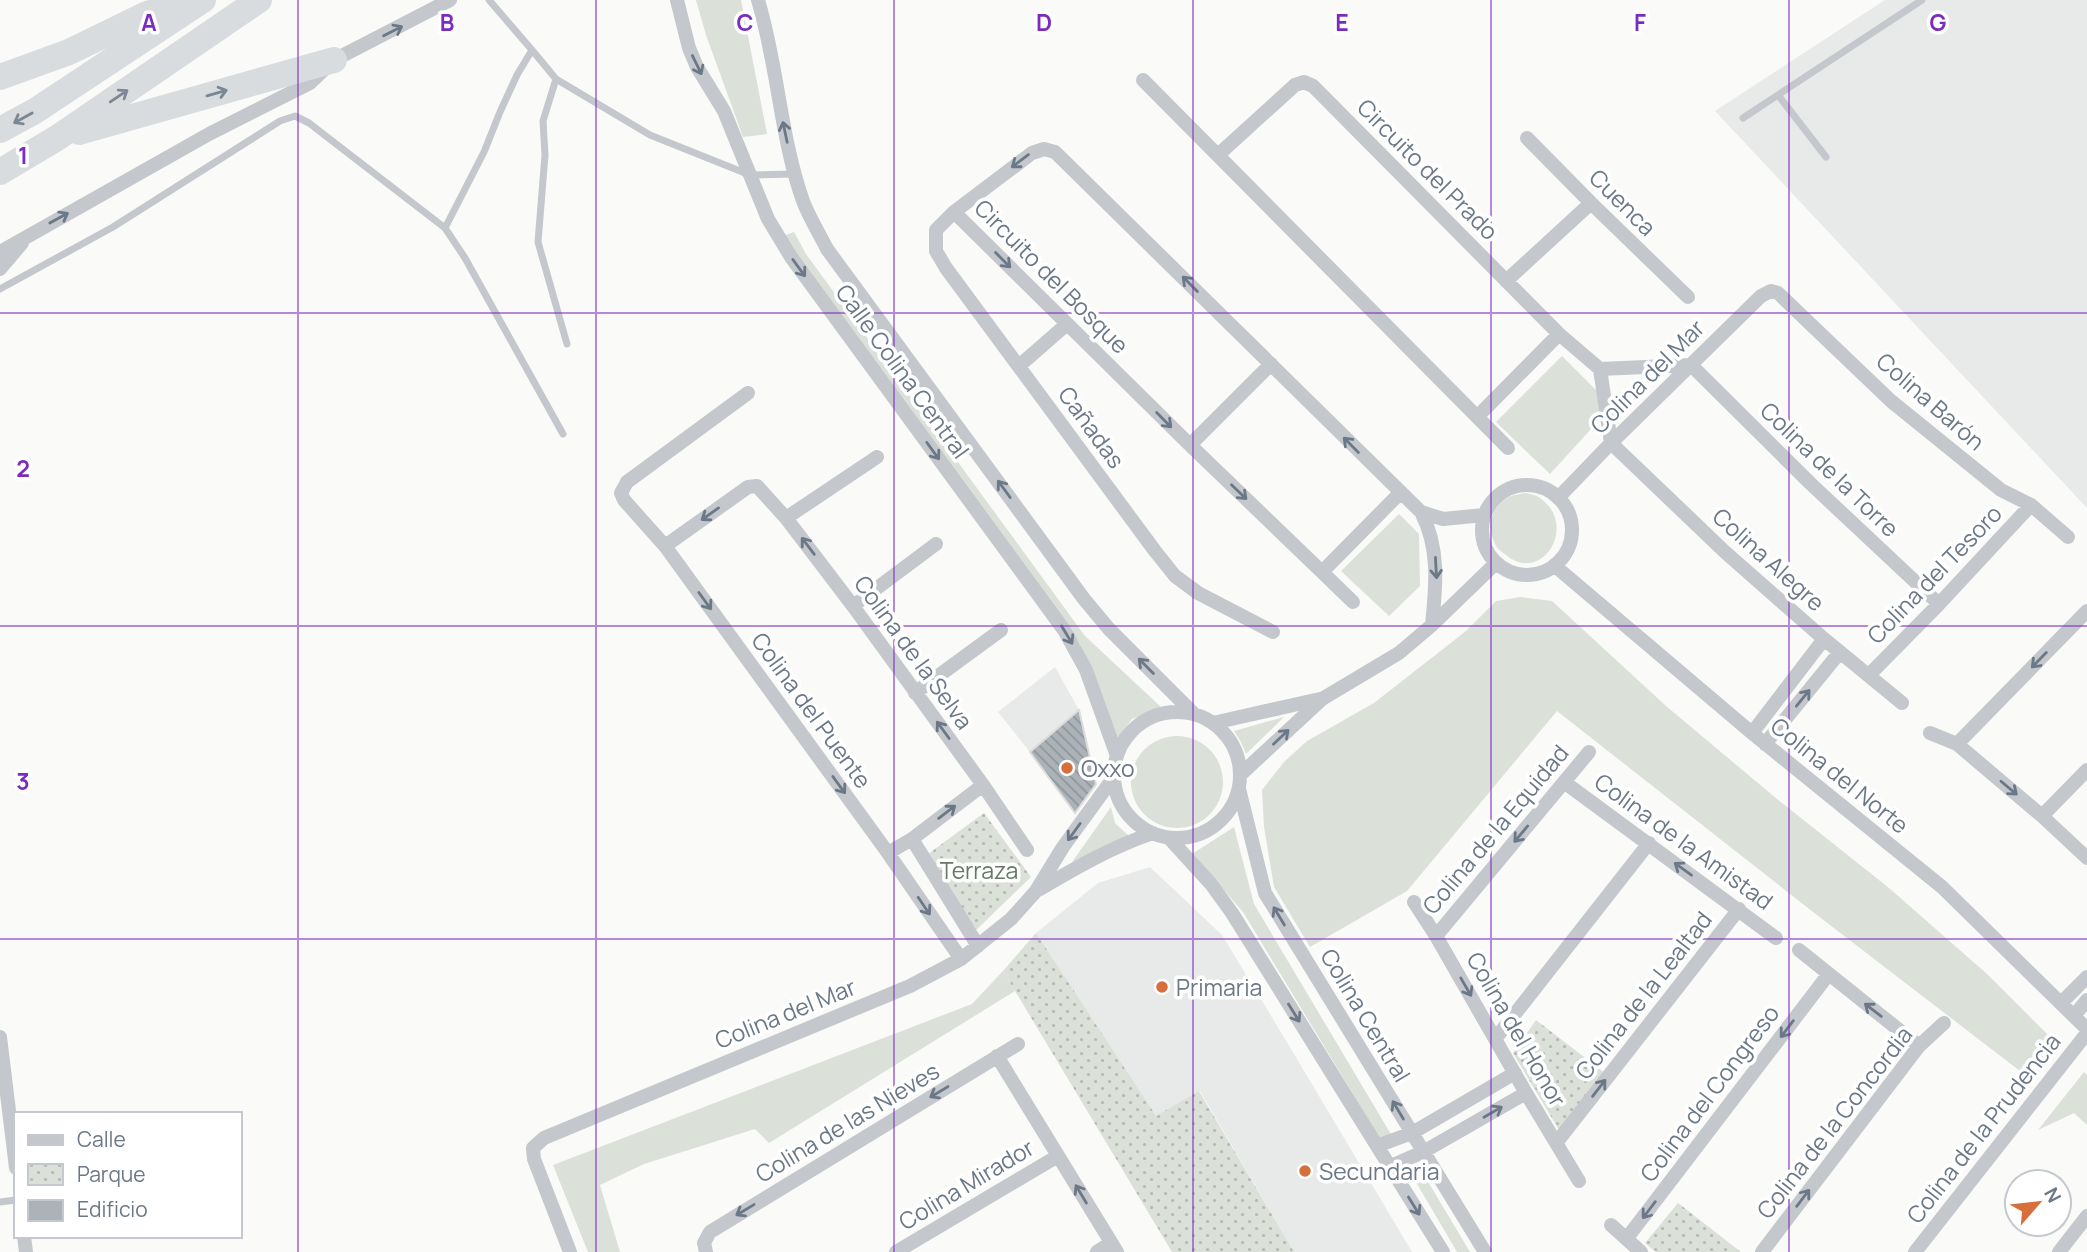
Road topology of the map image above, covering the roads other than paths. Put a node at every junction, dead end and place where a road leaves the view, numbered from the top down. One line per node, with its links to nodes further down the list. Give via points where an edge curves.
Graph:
1 (201, 0): 10 (highway, via 147,14 69,52); 15 (highway, one-way to 15)
2 (259, 0): 16 (highway, one-way to 2)
3 (450, 0): 9 (street, one-way to 3)
4 (489, 0): 8 (lane)
5 (677, 0): 22 (street, Calle Colina Central, one-way to 22, via 693,58 724,111)
6 (758, 0): 21 (street, Calle Colina Central, one-way to 6)
7 (1922, 0): 13 (lane)
8 (532, 50): 11 (lane); 25 (lane)
9 (334, 60): 16 (highway, one-way to 9); 26 (street, one-way to 9, via 310,83)
10 (0, 77)
11 (556, 79): 22 (lane, via 650,135); 35 (lane, via 543,121 538,242)
12 (1143, 80): 18 (street)
13 (1778, 95): 14 (lane); 19 (lane)
14 (1743, 118)
15 (0, 130)
16 (57, 138): 20 (highway)
17 (1527, 138): 23 (street, Cuenca)
18 (1218, 155): 29 (street, Circuito del Prado, via 1294,85 1304,82); 41 (street)
19 (1826, 157)
20 (0, 172)
21 (795, 174): 22 (lane); 72 (street, Calle Colina Central, one-way to 21, via 1084,599 827,249)
22 (750, 175): 79 (street, Calle Colina Central, one-way to 79, via 768,219 791,257 1064,630 1086,670)
23 (1591, 203): 29 (street); 32 (street, Cuenca)
24 (954, 212): 33 (street, Circuito del Bosque, one-way to 33); 36 (street, Circuito del Bosque, one-way to 24, via 1055,152 1032,153); 38 (street, Cañadas, via 936,230 936,251)
25 (445, 228): 30 (lane, via 295,116 280,121 113,227); 42 (lane)
26 (27, 236): 27 (street); 28 (street)
27 (0, 252)
28 (0, 269)
29 (1506, 281): 34 (street, Circuito del Prado)
30 (0, 289)
31 (1771, 290): 37 (street, Colina del Mar); 49 (street, Colina Barón, via 1891,401 2001,490)
32 (1688, 297)
33 (1067, 324): 38 (street); 44 (street, Circuito del Bosque, one-way to 44)
34 (1559, 334): 39 (street, Circuito del Prado); 41 (street)
35 (567, 344)
36 (1271, 364): 44 (street); 47 (street, Circuito del Bosque, one-way to 36)
37 (1691, 365): 39 (street); 43 (street, Colina del Mar); 60 (street, Colina de la Torre)
38 (1019, 366): 65 (street, Cañadas, via 1175,576)
39 (1600, 369): 43 (street)
40 (748, 393): 55 (street, Colina del Puente, via 627,482 621,493)
41 (1478, 416): 45 (street)
42 (564, 435)
43 (1611, 443): 48 (street, Colina del Mar); 66 (street, Colina Alegre)
44 (1190, 445): 58 (street, Circuito del Bosque, one-way to 58)
45 (1507, 448)
46 (877, 457): 52 (street)
47 (1400, 493): 50 (street, Circuito del Bosque); 58 (street)
48 (1558, 498): 51 (street, via 1536,486 1510,488 1490,504); 57 (street, via 1571,520 1572,533 1564,557)
49 (2031, 505): 53 (street, Colina Barón); 60 (street, Colina del Tesoro)
50 (1421, 512): 51 (street, via 1443,519); 63 (street, Circuito del Bosque, one-way to 63, via 1435,552)
51 (1484, 516): 56 (street, via 1483,541)
52 (786, 518): 55 (street, Colina de la Selva, one-way to 55, via 757,486 748,487); 61 (street, Colina de la Selva, one-way to 52)
53 (2068, 537)
54 (936, 544): 61 (street)
55 (665, 546): 91 (street, Colina del Puente, one-way to 91)
56 (1496, 563): 57 (street, via 1506,571 1531,576); 63 (street)
57 (1555, 566): 74 (street, Colina del Norte)
58 (1322, 572): 59 (street, Circuito del Bosque)
59 (1353, 602)
60 (1939, 604): 68 (street, Colina del Tesoro)
61 (853, 606): 69 (street, Colina de la Selva)
62 (2087, 611): 77 (street, one-way to 77)
63 (1432, 625): 70 (street, via 1399,653)
64 (1002, 629): 69 (street)
65 (1273, 632)
66 (1824, 639): 67 (street, Colina Alegre); 74 (street)
67 (1840, 652): 68 (street, Colina Alegre); 76 (street, one-way to 67)
68 (1869, 675): 71 (street, Colina Alegre)
69 (915, 693): 84 (street, Colina de la Selva, one-way to 69)
70 (1322, 699): 73 (street); 82 (street, one-way to 70)
71 (1902, 704)
72 (1195, 714): 73 (street); 79 (street, via 1156,715 1139,724 1125,738)
73 (1213, 723): 82 (street, via 1237,755)
74 (1752, 733): 76 (street, Colina del Norte)
75 (1930, 733): 77 (street)
76 (1765, 744): 104 (street, Colina del Norte, via 1942,887)
77 (1957, 744): 85 (street, one-way to 85)
78 (1589, 752): 83 (street, Colina de la Equidad)
79 (1117, 756): 81 (street)
80 (2087, 770): 85 (street)
81 (1114, 777): 86 (street, via 1119,801 1133,820); 93 (street, Colina del Mar, one-way to 93)
82 (1239, 782): 87 (street, via 1232,806 1221,821 1188,837); 115 (street, Colina Central, one-way to 82, via 1265,893)
83 (1564, 782): 89 (street, Colina de la Amistad); 96 (street, Colina de la Equidad, one-way to 96)
84 (983, 785): 88 (street, one-way to 84); 90 (street, Colina de la Selva)
85 (2042, 816): 92 (street)
86 (1153, 833): 87 (street); 93 (street, Colina del Mar, via 1086,861)
87 (1169, 838): 117 (street, one-way to 117, via 1232,914)
88 (912, 839): 91 (street); 98 (street)
89 (1648, 843): 95 (street, Colina de la Amistad, one-way to 89); 109 (street)
90 (1027, 850)
91 (888, 853): 100 (street, Colina del Puente, one-way to 100)
92 (2087, 859)
93 (1036, 891): 98 (street, Colina del Mar)
94 (1414, 902): 96 (street, Colina del Honor)
95 (1739, 909): 97 (street, Colina de la Amistad); 116 (street, Colina de la Lealtad, one-way to 95)
96 (1436, 936): 109 (street, Colina del Honor, one-way to 109)
97 (1776, 938)
98 (978, 946): 100 (street, Colina del Mar)
99 (1799, 950): 101 (street)
100 (961, 959): 128 (street, Colina del Mar, via 909,986 544,1138 533,1148 534,1159)
101 (1828, 975): 111 (street, one-way to 101); 125 (street, Colina del Congreso, one-way to 125)
102 (2087, 977): 104 (street)
103 (2087, 1000): 105 (street)
104 (2061, 1003): 105 (street, Colina del Norte)
105 (2074, 1016): 107 (street, Colina del Norte)
106 (1944, 1023): 111 (street, Colina de la Concordia)
107 (2087, 1031): 135 (street, Colina de la Prudencia)
108 (0, 1037): 118 (street)
109 (1496, 1038): 113 (street, Colina del Honor)
110 (1018, 1044): 112 (street, Colina de las Nieves)
111 (1919, 1045): 134 (street, Colina de la Concordia, one-way to 111)
112 (998, 1056): 120 (street); 127 (street, Colina de las Nieves, one-way to 127, via 710,1232)
113 (1515, 1073): 114 (street, Colina del Honor); 115 (street)
114 (1526, 1093): 116 (street, Colina del Honor); 119 (street, one-way to 114)
115 (1412, 1133): 117 (street); 119 (street, Colina Central)
116 (1557, 1142): 122 (street, Colina del Honor)
117 (1377, 1146): 121 (street)
118 (14, 1152)
119 (1423, 1152): 121 (street); 132 (street, Colina Central)
120 (1058, 1156): 126 (street, one-way to 120); 129 (street, Colina Mirador)
121 (1389, 1167): 131 (street, one-way to 131)
122 (1579, 1181)
123 (1611, 1224): 125 (street)
124 (2084, 1225): 136 (street)
125 (1627, 1238): 133 (street)
126 (1114, 1247): 130 (street)
127 (705, 1248)
128 (570, 1252)
129 (896, 1252)
130 (1097, 1252)
131 (1443, 1252)
132 (1485, 1252)
133 (1641, 1252)
134 (1762, 1252)
135 (1915, 1252)
136 (2060, 1252)

